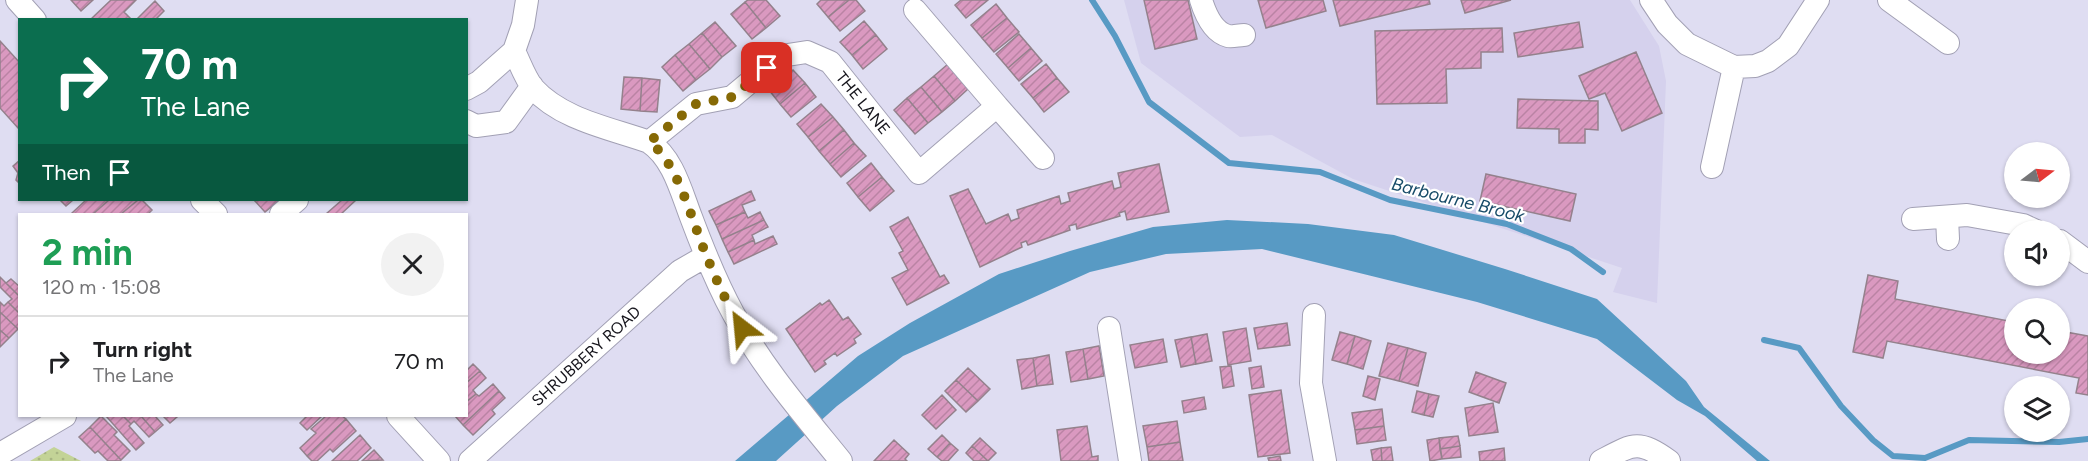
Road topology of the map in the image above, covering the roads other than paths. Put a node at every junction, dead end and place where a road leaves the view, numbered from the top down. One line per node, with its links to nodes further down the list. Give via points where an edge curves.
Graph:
1 (17, 0): 8 (street)
2 (527, 0): 11 (street)
3 (1201, 0): 9 (street, via 1216,29 1228,36)
4 (1651, 0): 12 (street, via 1687,44)
5 (1818, 0): 12 (street, via 1788,46 1755,66)
6 (1889, 0): 10 (street)
7 (915, 10): 15 (street)
8 (33, 18)
9 (1244, 35)
10 (1948, 43)
11 (514, 51): 13 (street); 14 (street)
12 (1734, 67): 19 (street)
13 (532, 86): 16 (street, via 506,122 476,126); 17 (street, via 551,105 571,115)
14 (468, 87)
15 (997, 106): 17 (street, THE LANE, via 919,173 830,62 807,52 781,56 732,97 696,104); 18 (street)
16 (468, 122)
17 (649, 142): 27 (street, via 671,167)
18 (1043, 158)
19 (1712, 167)
20 (203, 201): 22 (street)
21 (296, 201): 23 (street)
22 (215, 213)
23 (282, 213)
24 (1912, 219): 25 (street, via 1947,228 1967,215)
25 (2004, 222)
26 (2070, 248): 28 (street)
27 (706, 256): 33 (street, via 751,343); 36 (street, SHRUBBERY ROAD, via 680,271)
28 (2088, 262)
29 (1314, 315): 38 (street, via 1311,383)
30 (1109, 328): 37 (street)
31 (63, 417): 34 (street)
32 (399, 417): 35 (street)
33 (834, 453)
34 (0, 454)
35 (440, 461)
36 (470, 461)
37 (1130, 461)
38 (1325, 461)
39 (1601, 461): 40 (street, via 1635,445 1645,446)
40 (1669, 461)

